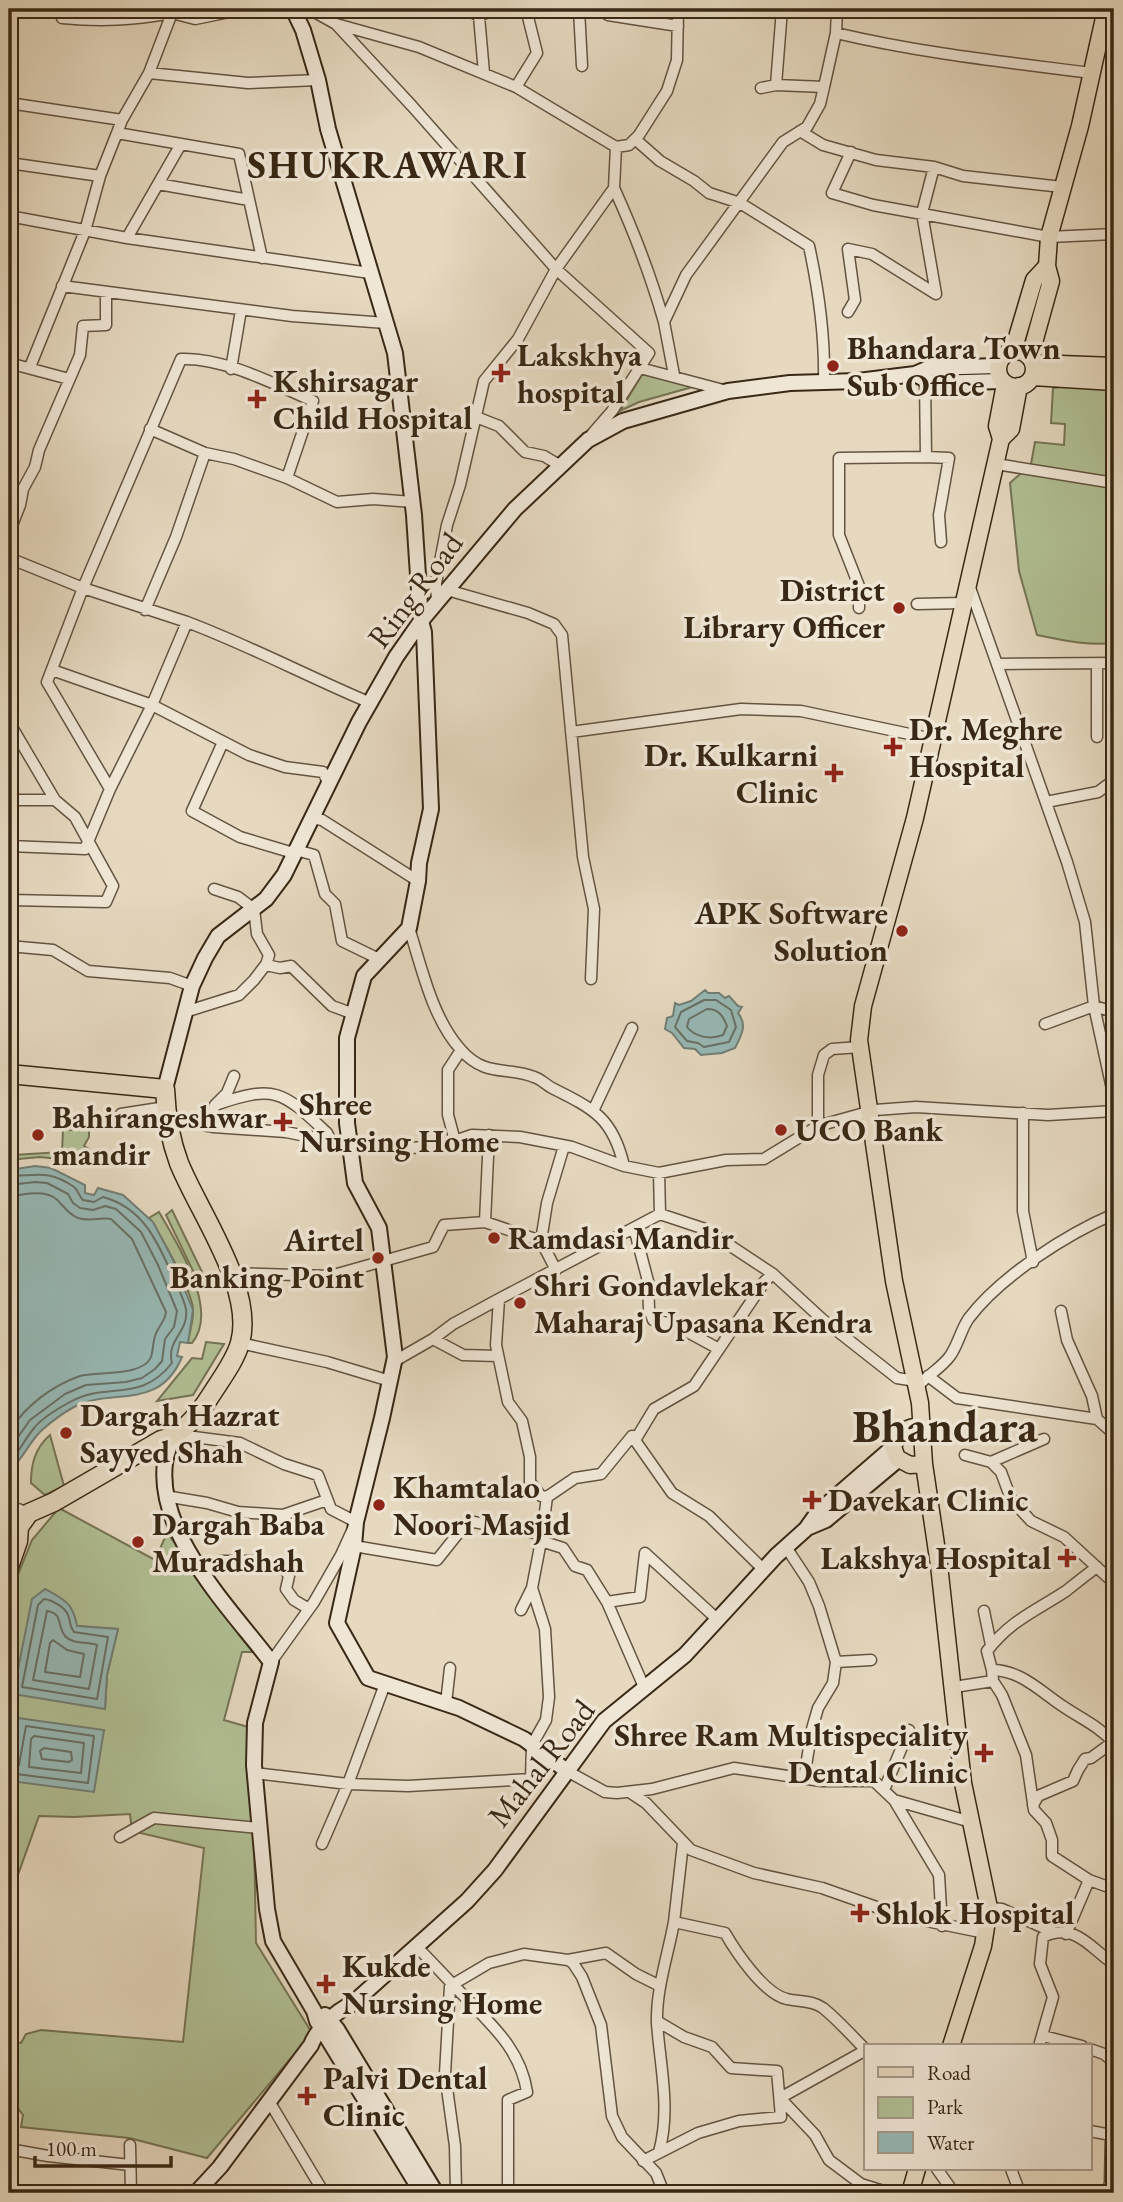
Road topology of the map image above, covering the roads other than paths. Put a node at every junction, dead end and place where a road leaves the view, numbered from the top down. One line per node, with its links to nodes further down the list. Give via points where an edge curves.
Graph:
1 (14, 9): 19 (street)
2 (64, 9): 15 (street, via 62,18 98,22)
3 (244, 9): 15 (street, via 195,19)
4 (293, 9): 27 (street)
5 (309, 9): 17 (street)
6 (466, 9): 16 (street)
7 (494, 9): 16 (street)
8 (526, 9): 29 (street, via 537,53)
9 (579, 9): 23 (street)
10 (607, 9): 18 (street, via 608,15)
11 (678, 9): 18 (street)
12 (782, 9): 28 (street)
13 (837, 9): 20 (street)
14 (1106, 9): 21 (main road)
15 (172, 11): 24 (street)
16 (480, 16): 25 (street)
17 (336, 24): 25 (street, via 419,47); 56 (street)
18 (678, 26): 36 (street, via 677,60 667,91)
19 (9, 27)
20 (836, 33): 26 (street, via 897,48); 30 (street)
21 (1097, 45): 22 (street); 26 (main road)
22 (1114, 47)
23 (582, 66)
24 (149, 73): 27 (street, via 248,83); 33 (street)
25 (484, 73): 29 (street)
26 (1091, 73): 44 (main road)
27 (318, 80): 57 (street)
28 (776, 85): 30 (street); 31 (street)
29 (516, 87): 38 (street)
30 (824, 87): 34 (street, via 820,104)
31 (761, 88)
32 (9, 103): 33 (street)
33 (122, 120): 35 (street)
34 (800, 131): 39 (street, via 823,145); 47 (street, via 783,142)
35 (117, 133): 37 (street); 42 (street)
36 (635, 139): 38 (street); 47 (street, via 709,193)
37 (181, 144): 43 (street); 46 (street, via 239,154)
38 (616, 147): 45 (street)
39 (851, 152): 41 (street); 48 (street, via 832,193)
40 (9, 163): 42 (street)
41 (934, 167): 44 (street, via 963,176); 48 (street)
42 (100, 176): 50 (street)
43 (158, 184): 46 (street); 53 (street)
44 (1062, 187): 52 (main road)
45 (614, 188): 56 (street); 62 (street)
46 (249, 200): 54 (street)
47 (740, 203): 62 (street, via 686,275); 73 (street, via 809,246 825,345)
48 (922, 214): 52 (street); 61 (street, via 936,294 872,254 848,249 855,300)
49 (9, 216): 50 (street)
50 (85, 231): 53 (street); 58 (street)
51 (1114, 234): 52 (street)
52 (1049, 237): 55 (main road)
53 (127, 238): 54 (street)
54 (262, 258): 57 (street)
55 (1047, 266): 69 (main road, via 1051,281); 69 (main road, via 1034,280 1013,351 1002,357)
56 (556, 269): 67 (street, via 649,354); 76 (street, via 518,339 484,381)
57 (370, 273): 63 (street)
58 (62, 286): 59 (street); 66 (street)
59 (106, 293): 60 (street); 72 (street, via 106,325 83,326 80,355)
60 (241, 310): 63 (street); 68 (street)
61 (848, 312)
62 (664, 322): 70 (street)
63 (386, 323): 85 (street, via 395,353)
64 (9, 362): 66 (street)
65 (1114, 366): 69 (main road)
66 (30, 368): 72 (street)
67 (640, 368): 70 (street); 78 (street)
68 (231, 369): 77 (street, via 196,358 181,359); 83 (street, via 313,401)
69 (1017, 373): 71 (street, Ring Road, via 931,383); 74 (main road); 81 (main road, via 997,426 1002,439)
70 (674, 375): 75 (street)
71 (920, 377): 73 (street, Ring Road); 80 (street)
72 (69, 379): 86 (street)
73 (824, 382): 75 (street, Ring Road)
74 (1114, 382)
75 (728, 391): 78 (street, Ring Road, via 623,421)
76 (476, 417): 82 (street, via 499,426 525,452); 92 (street, via 445,537 436,583)
77 (150, 429): 79 (street); 90 (street)
78 (587, 440): 82 (street, Ring Road)
79 (205, 453): 83 (street); 96 (street)
80 (926, 457): 87 (street, via 949,458 939,515); 95 (street, via 839,458 839,535 859,586)
81 (996, 464): 84 (street); 89 (main road)
82 (559, 465): 91 (street, Ring Road)
83 (287, 478): 85 (street, via 337,502)
84 (1114, 482)
85 (413, 502): 97 (street)
86 (9, 533)
87 (940, 542)
88 (9, 558): 90 (street)
89 (968, 580): 93 (main road); 100 (street)
90 (83, 588): 96 (street); 102 (street)
91 (447, 590): 92 (street, Ring Road); 106 (street, via 554,624 562,635)
92 (438, 602): 97 (street, Ring Road)
93 (963, 603): 94 (street); 108 (main road)
94 (917, 604)
95 (859, 608)
96 (145, 610): 98 (street)
97 (421, 621): 104 (street, Ring Road); 120 (street, via 431,809)
98 (187, 622): 103 (street); 104 (street)
99 (1114, 663): 101 (street)
100 (997, 664): 101 (street); 115 (street)
101 (1097, 664): 107 (street)
102 (52, 670): 103 (street); 112 (street, via 47,682)
103 (152, 705): 109 (street); 112 (street)
104 (369, 705): 111 (street, Ring Road)
105 (9, 722): 114 (street)
106 (571, 732): 108 (street, via 741,709 801,711); 128 (street, via 583,857 594,909)
107 (1097, 737)
108 (933, 739): 136 (main road, via 863,1006)
109 (223, 742): 111 (street, via 285,767 323,772); 119 (street, via 192,811 240,837)
110 (1114, 780): 115 (street, via 1098,792)
111 (329, 784): 116 (street, Ring Road)
112 (110, 789): 117 (street)
113 (9, 800): 114 (street)
114 (55, 800): 117 (street, via 75,817)
115 (1046, 802): 130 (street, via 1085,922)
116 (312, 818): 119 (street, Ring Road); 120 (street)
117 (88, 841): 118 (street, via 85,849); 122 (street, via 113,887 106,902)
118 (9, 846)
119 (296, 850): 123 (street, Ring Road, via 284,875); 126 (street, via 314,855 325,894 335,904 342,940)
120 (418, 881): 124 (street)
121 (214, 889): 123 (street, via 238,897)
122 (9, 900)
123 (254, 909): 127 (street); 129 (street, Ring Road, via 218,936)
124 (408, 928): 126 (street); 137 (street, via 429,990)
125 (9, 946): 129 (street, via 53,950 88,971 170,978)
126 (379, 959): 133 (street, via 364,976)
127 (267, 963): 131 (street, via 239,995); 133 (street, via 291,966 332,1006)
128 (591, 979)
129 (192, 986): 131 (street, Ring Road)
130 (1094, 1006): 132 (street); 134 (street); 141 (street)
131 (185, 1012): 140 (street, Ring Road)
132 (1114, 1012)
133 (354, 1014): 154 (street, via 347,1038)
134 (1045, 1024)
135 (632, 1028): 143 (street)
136 (860, 1047): 144 (main road); 150 (street, via 832,1049 824,1055 818,1075)
137 (461, 1051): 143 (street, via 487,1069 534,1077); 153 (street, via 448,1070 448,1115)
138 (9, 1073): 140 (highway)
139 (233, 1076): 142 (street, via 227,1093)
140 (166, 1098): 146 (street); 148 (highway)
141 (1114, 1098)
142 (215, 1105): 149 (street); 152 (street, via 249,1093 270,1093 288,1099)
143 (593, 1111): 156 (street, via 606,1123)
144 (870, 1111): 147 (street, via 916,1107); 150 (street); 175 (main road, via 894,1281)
145 (1114, 1111): 147 (street)
146 (121, 1114)
147 (1023, 1114): 164 (street, via 1023,1211)
148 (169, 1126): 149 (street, via 179,1120); 166 (highway, via 178,1161)
149 (207, 1126): 152 (street, via 286,1132)
150 (818, 1126): 157 (street, via 764,1159 726,1160)
151 (489, 1135): 153 (street); 155 (street, via 520,1136); 160 (street)
152 (331, 1141): 154 (street)
153 (455, 1141): 154 (street, via 412,1148)
154 (350, 1145): 163 (street, via 355,1183 379,1228)
155 (564, 1146): 156 (street); 162 (street)
156 (624, 1166): 157 (street)
157 (659, 1173): 158 (street)
158 (660, 1214): 161 (street); 167 (street, via 705,1229)
159 (1114, 1214): 164 (street)
160 (485, 1222): 162 (street); 163 (street, via 444,1225 433,1247)
161 (634, 1228): 165 (street); 172 (street, via 653,1320 673,1324)
162 (541, 1241): 165 (street)
163 (385, 1262): 166 (street, via 330,1276); 174 (street)
164 (1032, 1262): 175 (street, via 1004,1282 969,1318 949,1357)
165 (556, 1270): 168 (street)
166 (230, 1273): 171 (highway, via 241,1304)
167 (773, 1274): 172 (street); 175 (street, via 897,1378)
168 (499, 1299): 170 (street); 173 (street)
169 (1060, 1311): 177 (street)
170 (433, 1339): 173 (street, via 463,1355); 174 (street)
171 (240, 1343): 176 (street); 181 (highway, via 201,1411)
172 (719, 1349): 180 (street, via 694,1386 654,1409 638,1437)
173 (498, 1356): 188 (street, via 508,1402 522,1421 530,1482)
174 (393, 1362): 176 (street)
175 (922, 1379): 177 (street, via 957,1398); 178 (main road)
176 (390, 1381): 193 (street)
177 (1097, 1419): 179 (street)
178 (921, 1426): 183 (main road, via 901,1432); 186 (main road)
179 (1114, 1434)
180 (632, 1436): 188 (street, via 601,1475 575,1478); 201 (street, via 672,1493 709,1516)
181 (173, 1437): 187 (street, via 164,1462); 189 (street, via 240,1443 317,1475); 194 (highway)
182 (1044, 1439): 185 (street)
183 (896, 1453): 186 (main road, via 910,1465); 197 (street, Mahal Road, via 826,1520 806,1529)
184 (965, 1455): 185 (street)
185 (991, 1462): 199 (street, via 1001,1472 1011,1499 1031,1521 1064,1537)
186 (924, 1464): 219 (main road)
187 (165, 1496): 189 (street, via 238,1512 283,1515); 202 (street, via 174,1526)
188 (547, 1497): 195 (street)
189 (327, 1500): 193 (street, via 331,1509)
190 (9, 1506): 194 (street)
191 (1114, 1514): 192 (street)
192 (1114, 1520)
193 (356, 1522): 196 (street); 206 (street)
194 (19, 1525): 198 (highway, via 19,1541)
195 (541, 1537): 196 (street, via 468,1521 438,1560); 204 (street); 205 (street, via 563,1548 575,1566 587,1570)
196 (354, 1546): 217 (street, via 337,1623 369,1678)
197 (786, 1547): 201 (street, Mahal Road); 213 (street, via 809,1582)
198 (9, 1567)
199 (1097, 1567): 203 (street); 210 (street, via 1013,1623)
200 (1114, 1567): 203 (street)
201 (764, 1570): 209 (street, Mahal Road)
202 (204, 1574): 206 (street, via 220,1561 272,1563 283,1567 289,1576 286,1589); 212 (street)
203 (1113, 1582)
204 (532, 1588): 207 (street); 223 (street, via 545,1629 549,1697 546,1720)
205 (607, 1602): 209 (street, via 640,1597 645,1553); 218 (street)
206 (309, 1609): 212 (street)
207 (521, 1610)
208 (984, 1611): 210 (street)
209 (718, 1620): 218 (street, Mahal Road, via 685,1655)
210 (992, 1645): 215 (street, via 986,1651)
211 (871, 1660): 213 (street)
212 (271, 1662): 225 (street, via 255,1723)
213 (836, 1662): 226 (street, via 833,1683 812,1729)
214 (450, 1668): 220 (street)
215 (992, 1670): 216 (street); 222 (street, via 1003,1670 1039,1686)
216 (993, 1681): 219 (street); 231 (street, via 1026,1755)
217 (385, 1684): 220 (street); 227 (street)
218 (644, 1687): 224 (street, Mahal Road, via 604,1721)
219 (954, 1687): 232 (main road)
220 (446, 1703): 223 (street)
221 (909, 1730): 228 (street)
222 (1114, 1742): 231 (street, via 1085,1759 1073,1781 1038,1797)
223 (532, 1745): 224 (street); 227 (street, via 531,1779 523,1781)
224 (567, 1772): 229 (street, via 605,1792); 245 (street, Mahal Road, via 495,1870)
225 (254, 1773): 227 (street); 233 (street)
226 (804, 1778): 228 (street, via 874,1781); 229 (street, via 734,1768)
227 (348, 1784): 236 (street)
228 (884, 1790): 230 (street)
229 (631, 1793): 235 (street)
230 (894, 1800): 232 (street); 241 (street, via 939,1875)
231 (1033, 1805): 237 (street, via 1046,1823 1052,1856)
232 (971, 1822): 239 (main road)
233 (259, 1828): 234 (street, via 154,1818); 251 (street, via 273,1941)
234 (120, 1837)
235 (684, 1843): 240 (street); 241 (street, via 691,1850 754,1873 822,1888)
236 (322, 1844)
237 (1089, 1880): 238 (street); 244 (street)
238 (1114, 1889)
239 (989, 1908): 242 (street, via 1002,1909); 243 (main road)
240 (674, 1922): 249 (street); 255 (street, via 725,1933 741,1961 764,1985 784,1999 822,2007)
241 (942, 1926): 243 (street)
242 (1053, 1932): 244 (street); 252 (street, via 1043,1937 1040,1952 1043,1978 1053,1997)
243 (985, 1933): 253 (main road)
244 (1066, 1934): 247 (street, via 1086,1940)
245 (416, 1946): 248 (street); 251 (street, Mahal Road, via 341,2009)
246 (568, 1960): 248 (street, via 524,1954 489,1963); 249 (street, via 606,1953); 265 (street, via 582,1977 601,2025 612,2116 622,2137)
247 (1114, 1964)
248 (453, 1984): 276 (street, via 445,2074); 277 (street, via 503,2035 525,2079 527,2092 508,2100)
249 (660, 1986): 250 (street)
250 (657, 2021): 259 (street, via 712,2047 732,2068 777,2071); 264 (street, via 665,2103)
251 (329, 2029): 260 (street, Mahal Road, via 320,2044 311,2045); 274 (street); 275 (street)
252 (1041, 2041): 254 (street)
253 (956, 2043)
254 (1066, 2044)
255 (864, 2048)
256 (1092, 2050): 258 (street)
257 (864, 2051): 259 (street)
258 (1114, 2062)
259 (780, 2098): 264 (street, via 781,2117 739,2121 698,2133); 279 (street, via 815,2135 829,2160 861,2184)
260 (268, 2102): 272 (street, Mahal Road); 273 (street)
261 (1092, 2131): 270 (street, via 1111,2135)
262 (130, 2145): 266 (street)
263 (9, 2149): 266 (street)
264 (659, 2152): 265 (street)
265 (643, 2161): 278 (street, via 656,2173)
266 (130, 2165): 271 (street)
267 (917, 2170): 280 (main road)
268 (938, 2170): 281 (street)
269 (1011, 2170): 282 (street)
270 (1112, 2179): 283 (street)
271 (131, 2193)
272 (196, 2193)
273 (324, 2193)
274 (422, 2193)
275 (436, 2193)
276 (456, 2193)
277 (508, 2193)
278 (664, 2193)
279 (890, 2193)
280 (910, 2193)
281 (954, 2193)
282 (1020, 2193)
283 (1107, 2193)

